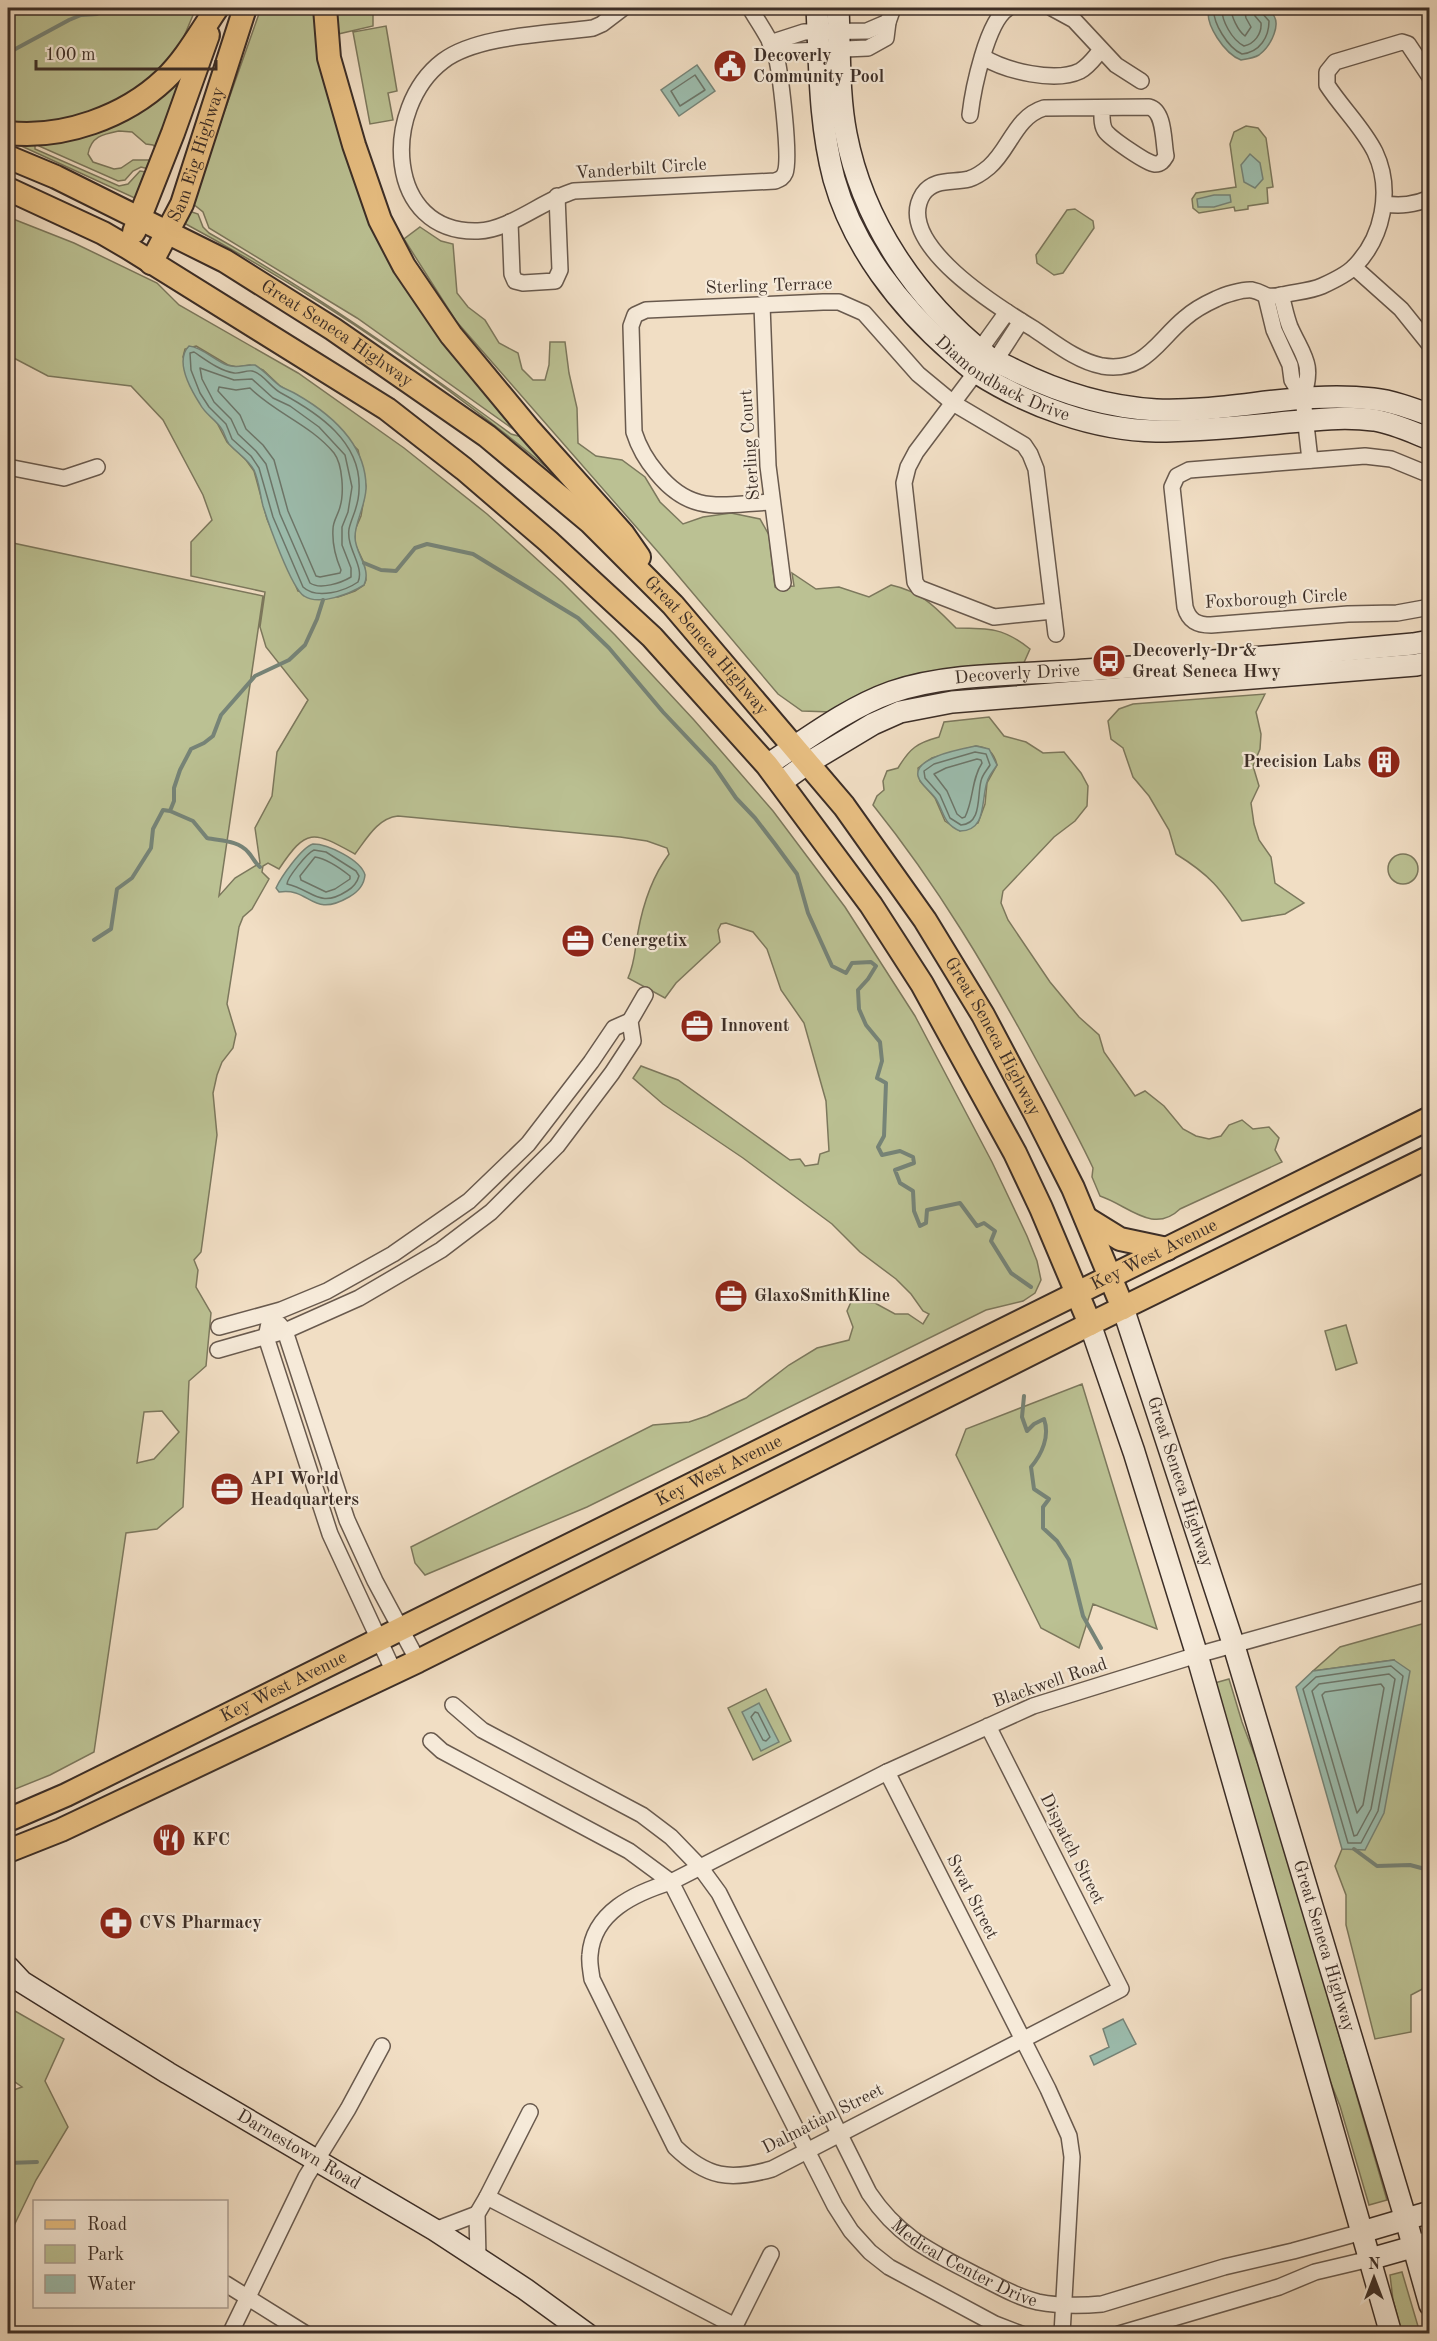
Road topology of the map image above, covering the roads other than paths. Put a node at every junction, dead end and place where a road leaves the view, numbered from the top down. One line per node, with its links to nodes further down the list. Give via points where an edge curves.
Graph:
1 (217, 8): 19 (main road, via 166,78 138,101 102,119 58,131); 25 (main road, Sam Eig Highway)
2 (245, 8): 27 (main road, Sam Eig Highway, via 182,204)
3 (325, 8): 48 (main road, via 329,58 354,145 380,220 404,266 451,335 623,534)
4 (623, 8): 26 (street, Vanderbilt Circle, via 593,28 477,44 457,52 430,73 412,97 401,138 402,163 408,184 424,212 434,220 464,230 493,229)
5 (750, 8): 12 (street, Vanderbilt Circle)
6 (817, 8): 11 (main road, Diamondback Drive)
7 (838, 8): 11 (main road, Diamondback Drive)
8 (1008, 8): 14 (street, via 993,24)
9 (1052, 8): 13 (street, via 1074,20)
10 (890, 15): 11 (street, via 888,34 868,48)
11 (829, 40): 12 (street, via 804,33); 36 (main road, Diamondback Drive, via 846,134 872,213 891,252)
12 (773, 47): 22 (street, Vanderbilt Circle, via 784,113 787,165 781,179 592,189)
13 (1101, 50): 14 (street, via 1079,72 1055,75 1009,70); 16 (street)
14 (983, 57): 18 (street)
15 (1430, 77): 24 (street, via 1408,44 1402,42 1329,66 1328,85 1378,158 1385,183)
16 (1141, 81)
17 (1102, 108): 17 (street, via 1107,134 1151,163 1164,160 1160,115 1156,109); 33 (street, via 1036,111 1023,120 990,166 970,178 939,182 920,201 920,225 931,245 969,286)
18 (970, 115)
19 (8, 133)
20 (8, 157): 25 (main road, Great Seneca Highway)
21 (8, 189): 28 (main road, Great Seneca Highway)
22 (558, 196): 26 (street, Vanderbilt Circle); 26 (street, via 560,270 555,280 516,280 512,274)
23 (1430, 198): 24 (street, via 1403,206)
24 (1384, 204): 30 (street, via 1374,240)
25 (141, 218): 27 (main road, Great Seneca Highway); 28 (main road, Sam Eig Highway)
26 (510, 222)
27 (168, 231): 29 (main road, Sam Eig Highway); 48 (main road, Great Seneca Highway, via 225,261 333,329 487,436 590,522)
28 (127, 247): 29 (main road, Great Seneca Highway)
29 (151, 262): 55 (main road, Great Seneca Highway, via 387,409 464,469 652,637)
30 (1354, 267): 31 (street, via 1320,287); 35 (street, via 1401,309)
31 (1274, 296): 34 (street, via 1251,290 1219,297 1184,318 1141,360 1114,367 1085,362); 37 (street, via 1274,330)
32 (762, 305): 38 (street, Sterling Terrace, via 839,302 853,307 864,313 918,374); 46 (street, Sterling Court); 46 (street, Sterling Terrace, via 646,310 635,315 631,326 634,428 648,462 677,495 706,505)
33 (1007, 312): 34 (street); 36 (street, via 984,345)
34 (1021, 321): 36 (street, via 999,355)
35 (1429, 344)
36 (981, 364): 37 (main road, Diamondback Drive, via 1115,405 1155,410 1207,409); 38 (street); 40 (main road, Diamondback Drive, via 1031,402 1111,426 1154,431 1207,430)
37 (1302, 398): 39 (main road, Diamondback Drive, via 1374,399); 40 (street)
38 (953, 403): 50 (street, Sterling Terrace, via 1015,438 1030,454 1036,469); 50 (street, via 916,452 904,483 915,582 919,588 994,617)
39 (1430, 415)
40 (1306, 420): 41 (main road, Diamondback Drive, via 1376,420); 42 (street)
41 (1430, 439)
42 (1310, 460): 45 (street, Foxborough Circle, via 1378,457); 49 (street, Foxborough Circle, via 1196,469 1177,476 1172,494 1189,616 1197,623 1211,625 1396,613)
43 (97, 466): 44 (street, via 64,478)
44 (8, 467)
45 (1430, 475)
46 (772, 502): 47 (street, Sterling Court)
47 (783, 583)
48 (673, 605): 54 (main road, Great Seneca Highway)
49 (1430, 607)
50 (1053, 611): 51 (street, Sterling Terrace)
51 (1056, 634)
52 (1430, 641): 54 (main road, Decoverly Drive, via 1196,663 952,679 873,700 828,725)
53 (1430, 662): 54 (main road, Decoverly Drive, via 952,702 900,712)
54 (801, 755): 55 (main road, Decoverly Drive); 60 (main road, Great Seneca Highway, via 844,806 925,920 983,1015)
55 (773, 774): 63 (main road, Great Seneca Highway, via 872,905 922,984 1015,1153)
56 (645, 994): 57 (street)
57 (630, 1021): 65 (street, via 614,1028 528,1144 477,1195 393,1254 327,1291); 68 (street, via 633,1041 612,1073 557,1146 508,1197 441,1250 359,1298)
58 (1430, 1118): 61 (main road, Key West Avenue)
59 (1430, 1157): 64 (main road, Key West Avenue)
60 (1086, 1217): 61 (main road, via 1120,1239); 62 (main road, Great Seneca Highway)
61 (1167, 1249): 62 (main road, Key West Avenue)
62 (1109, 1277): 63 (main road, Key West Avenue); 64 (main road, Great Seneca Highway)
63 (1077, 1292): 66 (main road, Great Seneca Highway); 72 (main road, Key West Avenue)
64 (1122, 1308): 66 (main road, Key West Avenue); 74 (main road, Great Seneca Highway)
65 (271, 1314): 67 (street); 68 (street); 69 (street)
66 (1090, 1324): 75 (main road, Great Seneca Highway); 76 (main road, Key West Avenue)
67 (219, 1327)
68 (285, 1331): 69 (street); 72 (street, via 347,1520)
69 (266, 1337): 70 (street); 73 (street, via 330,1534)
70 (218, 1350)
71 (1430, 1590): 74 (street, Blackwell Road)
72 (400, 1629): 73 (main road, Key West Avenue); 76 (street)
73 (379, 1640): 77 (street); 82 (main road, Key West Avenue)
74 (1234, 1646): 75 (street, Blackwell Road); 97 (main road, Great Seneca Highway)
75 (1197, 1655): 79 (street, Blackwell Road, via 1033,1706); 99 (main road, Great Seneca Highway)
76 (418, 1661): 77 (main road, Key West Avenue)
77 (394, 1672): 83 (main road, Key West Avenue, via 61,1830)
78 (453, 1705): 84 (street, Medical Center Drive, via 482,1730 642,1815)
79 (988, 1726): 81 (street, Blackwell Road); 87 (street, Dispatch Street)
80 (431, 1740): 85 (street, via 442,1751 629,1851)
81 (887, 1772): 84 (street, Blackwell Road); 88 (street, Swat Street)
82 (8, 1821)
83 (8, 1851)
84 (700, 1867): 85 (street, Blackwell Road); 91 (street, Medical Center Drive, via 719,1893)
85 (671, 1882): 92 (street); 92 (street, Dalmatian Street, via 646,1889 604,1918 590,1955 592,1979 675,2147 690,2161 735,2177 772,2169)
86 (8, 1967): 93 (main road, Darnestown Road, via 22,1982)
87 (1121, 1989): 88 (street, Dalmatian Street)
88 (1022, 2040): 91 (street, Dalmatian Street); 106 (street, Swat Street, via 1069,2136 1072,2157)
89 (382, 2046): 93 (street)
90 (530, 2112): 94 (street)
91 (839, 2133): 92 (street, Dalmatian Street); 106 (street, Medical Center Drive, via 869,2193 910,2239 1010,2292)
92 (808, 2150): 112 (street, via 835,2206 870,2252 910,2280)
93 (317, 2160): 98 (main road, Darnestown Road); 105 (street)
94 (487, 2197): 96 (street); 108 (street)
95 (1430, 2212): 97 (main road, Medical Center Drive)
96 (477, 2214): 98 (street); 102 (street)
97 (1406, 2220): 99 (main road, Medical Center Drive); 100 (main road, Great Seneca Highway)
98 (435, 2230): 102 (main road, Darnestown Road)
99 (1362, 2232): 103 (main road, Great Seneca Highway); 106 (street, Medical Center Drive, via 1224,2266 1102,2304)
100 (1421, 2245): 103 (main road); 107 (main road, Great Seneca Highway)
101 (771, 2254): 108 (street)
102 (478, 2258): 111 (main road, Darnestown Road)
103 (1370, 2259): 114 (street, via 1315,2272 1279,2287); 115 (main road, Great Seneca Highway)
104 (228, 2285): 105 (street)
105 (247, 2296): 109 (street); 110 (street)
106 (1064, 2305): 113 (street, Swat Street)
107 (1430, 2305)
108 (733, 2330)
109 (230, 2334)
110 (306, 2334)
111 (587, 2334)
112 (1021, 2334)
113 (1062, 2334)
114 (1119, 2334)
115 (1391, 2334)

